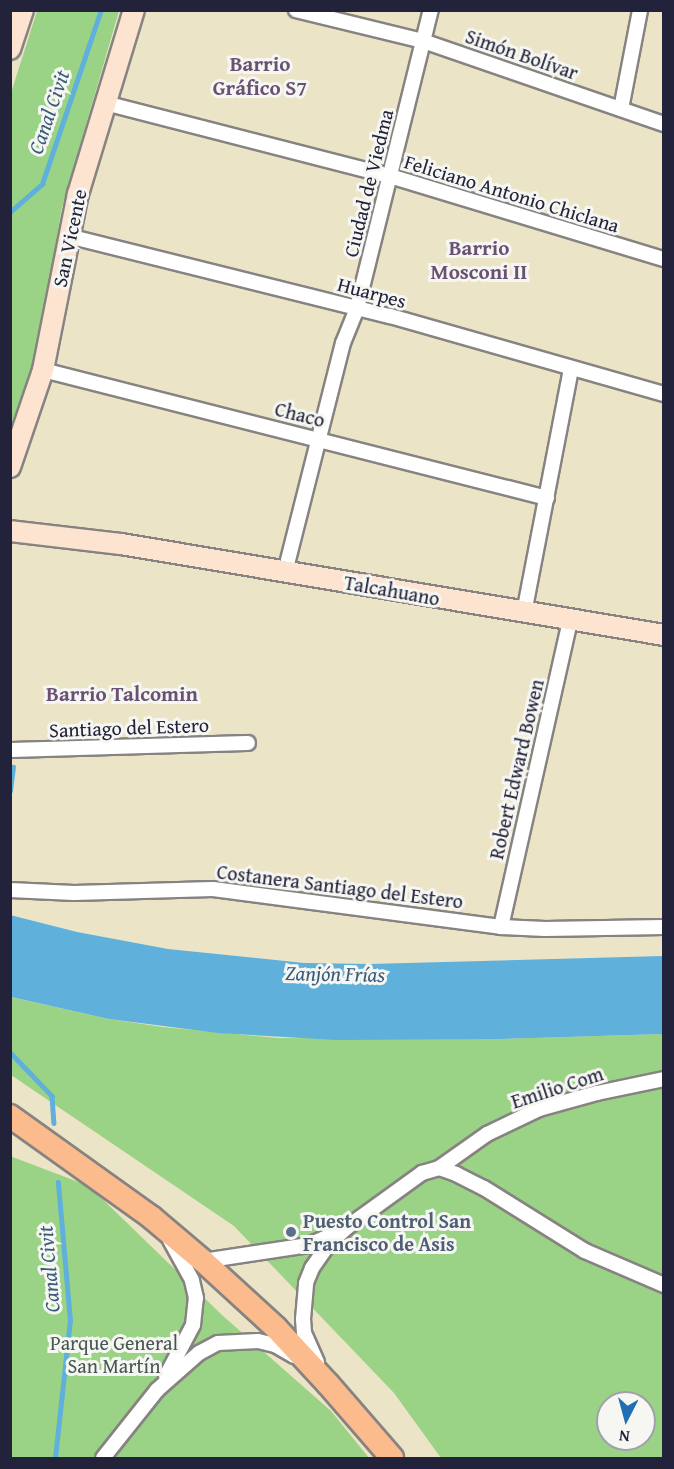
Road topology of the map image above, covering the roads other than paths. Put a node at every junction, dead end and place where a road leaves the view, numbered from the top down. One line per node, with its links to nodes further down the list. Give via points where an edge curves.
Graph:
1 (134, 10): 8 (street, San Vicente)
2 (296, 10): 6 (street, Simón Bolívar)
3 (431, 10): 6 (street, Ciudad de Viedma)
4 (640, 10): 9 (street)
5 (18, 12): 7 (street)
6 (423, 41): 9 (street, Simón Bolívar); 11 (street, Ciudad de Viedma)
7 (10, 49)
8 (105, 103): 11 (street, Feliciano Antonio Chiclana); 12 (street, San Vicente)
9 (621, 109): 10 (street, Simón Bolívar)
10 (663, 124)
11 (390, 176): 13 (street, Feliciano Antonio Chiclana); 14 (street, Ciudad de Viedma)
12 (68, 236): 14 (street, Huarpes); 16 (street, San Vicente)
13 (663, 259)
14 (357, 308): 15 (street, Huarpes); 18 (street, Ciudad de Viedma, via 343,343)
15 (571, 369): 17 (street, Huarpes); 20 (street)
16 (43, 370): 18 (street, Chaco); 19 (street, San Vicente)
17 (663, 394)
18 (318, 439): 20 (street, Chaco); 24 (street, Ciudad de Viedma)
19 (10, 467)
20 (547, 498): 25 (street)
21 (10, 517): 23 (street, Talcahuano)
22 (10, 531): 23 (street, Talcahuano)
23 (121, 544): 24 (street, Talcahuano)
24 (285, 572): 25 (street, Talcahuano)
25 (524, 613): 26 (street, Talcahuano)
26 (570, 620): 27 (street, Talcahuano); 32 (street, Robert Edward Bowen)
27 (663, 634)
28 (248, 743): 29 (street, Santiago del Estero)
29 (10, 750)
30 (10, 890): 32 (street, Costanera Santiago del Estero, via 74,893 213,889)
31 (663, 923): 32 (street, Costanera Santiago del Estero, via 545,929)
32 (501, 927)
33 (663, 1079): 37 (street, Emilio Com, via 539,1109 487,1134)
34 (10, 1116): 36 (main road)
35 (10, 1121): 36 (main road)
36 (33, 1130): 38 (main road)
37 (439, 1168): 39 (street, Emilio Com, via 422,1173); 41 (street, via 484,1188 585,1251)
38 (152, 1217): 40 (main road); 43 (street, via 184,1264 196,1298 193,1325)
39 (346, 1228): 40 (street, via 309,1245); 42 (street, via 312,1268 303,1300 304,1333)
40 (203, 1261): 42 (main road, via 276,1328)
41 (663, 1284)
42 (328, 1384): 43 (street, via 291,1354 275,1346 243,1341 218,1343 199,1353); 45 (main road)
43 (157, 1390): 44 (street)
44 (103, 1458)
45 (392, 1458)

